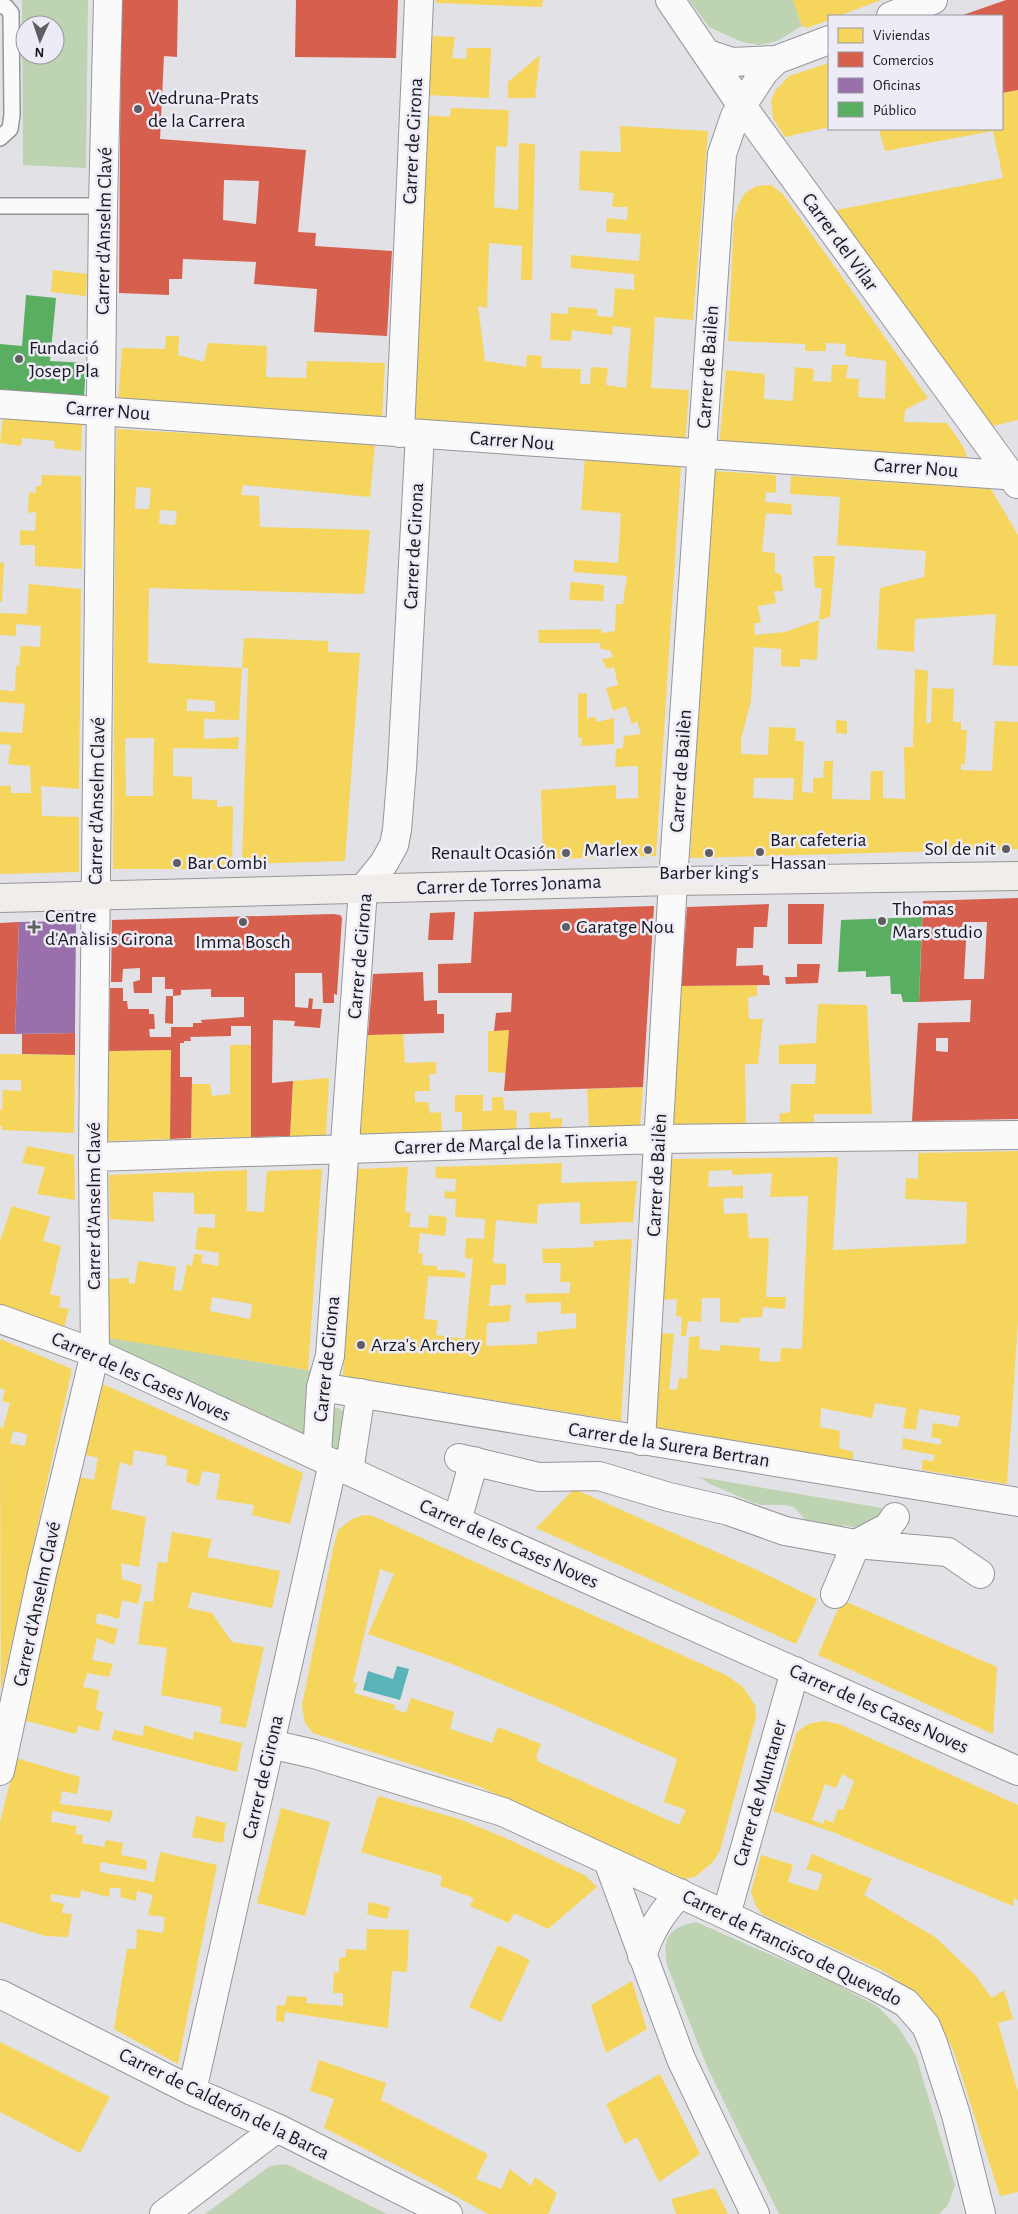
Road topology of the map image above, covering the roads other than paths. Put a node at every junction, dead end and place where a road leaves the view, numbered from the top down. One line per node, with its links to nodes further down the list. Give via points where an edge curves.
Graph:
1 (108, 0): 14 (street, Carrer d'Anselm Clavé)
2 (420, 0): 17 (street, Carrer de Girona)
3 (670, 0): 8 (street, Carrer del Vilar)
4 (933, 0): 6 (street)
5 (0, 6): 10 (lane, via 11,13)
6 (894, 15)
7 (828, 40): 9 (street)
8 (708, 54): 9 (street, via 732,62); 11 (street, Carrer del Vilar)
9 (776, 60): 11 (street, Carrer de Bailèn, via 764,72)
10 (6, 71): 12 (lane, via 10,129)
11 (742, 106): 18 (street, Carrer de Bailèn, via 734,116 722,154); 19 (street, Carrer del Vilar)
12 (0, 138)
13 (0, 206): 14 (lane)
14 (103, 206): 16 (street, Carrer d'Anselm Clavé)
15 (0, 404): 16 (street, Carrer Nou)
16 (102, 411): 17 (street, Carrer Nou); 23 (street, Carrer d'Anselm Clavé)
17 (410, 434): 18 (street, Carrer Nou); 22 (street, Carrer de Girona, via 404,749 397,830 394,846)
18 (702, 453): 19 (street, Carrer Nou); 21 (street, Carrer de Bailèn)
19 (1016, 479)
20 (1018, 876): 21 (street, Carrer de Torres Jonama)
21 (673, 881): 22 (street, Carrer de Torres Jonama); 26 (street, Carrer de Bailèn)
22 (363, 889): 23 (street, Carrer de Torres Jonama); 27 (street, Carrer de Girona)
23 (96, 896): 24 (street, Carrer de Torres Jonama); 28 (street, Carrer d'Anselm Clavé)
24 (0, 898)
25 (1018, 1136): 26 (street, Carrer de Marçal de la Tinxeria)
26 (660, 1139): 27 (street, Carrer de Marçal de la Tinxeria); 33 (street, Carrer de Bailèn)
27 (345, 1149): 28 (street, Carrer de Marçal de la Tinxeria); 31 (street, Carrer de Girona, via 330,1356)
28 (93, 1157): 30 (street, Carrer d'Anselm Clavé)
29 (0, 1319): 30 (street, Carrer de les Cases Noves)
30 (95, 1353): 34 (street, Carrer de les Cases Noves); 43 (street, Carrer d'Anselm Clavé, via 42,1574)
31 (321, 1387): 32 (street, Carrer de la Surera Bertran); 34 (street, Carrer de Girona)
32 (361, 1393): 33 (street, Carrer de la Surera Bertran); 34 (street)
33 (641, 1440): 35 (street, Carrer de la Surera Bertran)
34 (333, 1463): 37 (street, Carrer de les Cases Noves); 42 (street, Carrer de Girona)
35 (1018, 1502)
36 (896, 1518): 38 (street, via 888,1527)
37 (457, 1521): 38 (street, via 466,1460 539,1477 599,1476 729,1511 785,1531); 41 (street, Carrer de les Cases Noves)
38 (856, 1544): 39 (street, via 948,1552); 40 (street)
39 (980, 1574)
40 (835, 1594)
41 (795, 1672): 44 (street, Carrer de les Cases Noves); 47 (street, Carrer de Muntaner)
42 (270, 1744): 45 (street, Carrer de Francisco de Quevedo, via 314,1754 503,1812); 50 (street, Carrer de Girona)
43 (0, 1771)
44 (1018, 1771)
45 (608, 1861): 46 (street, Carrer de Francisco de Quevedo); 48 (street)
46 (680, 1893): 47 (street, Carrer de Francisco de Quevedo); 48 (street, via 656,1921)
47 (726, 1915): 55 (street, Carrer de Francisco de Quevedo, via 906,2003 926,2026 956,2115)
48 (642, 1956): 54 (street, via 681,2059)
49 (0, 1994): 50 (street, Carrer de Calderón de la Barca)
50 (192, 2091): 51 (street, Carrer de Calderón de la Barca)
51 (276, 2128): 52 (street); 53 (street, Carrer de Calderón de la Barca)
52 (164, 2214)
53 (448, 2214)
54 (756, 2214)
55 (981, 2214)

